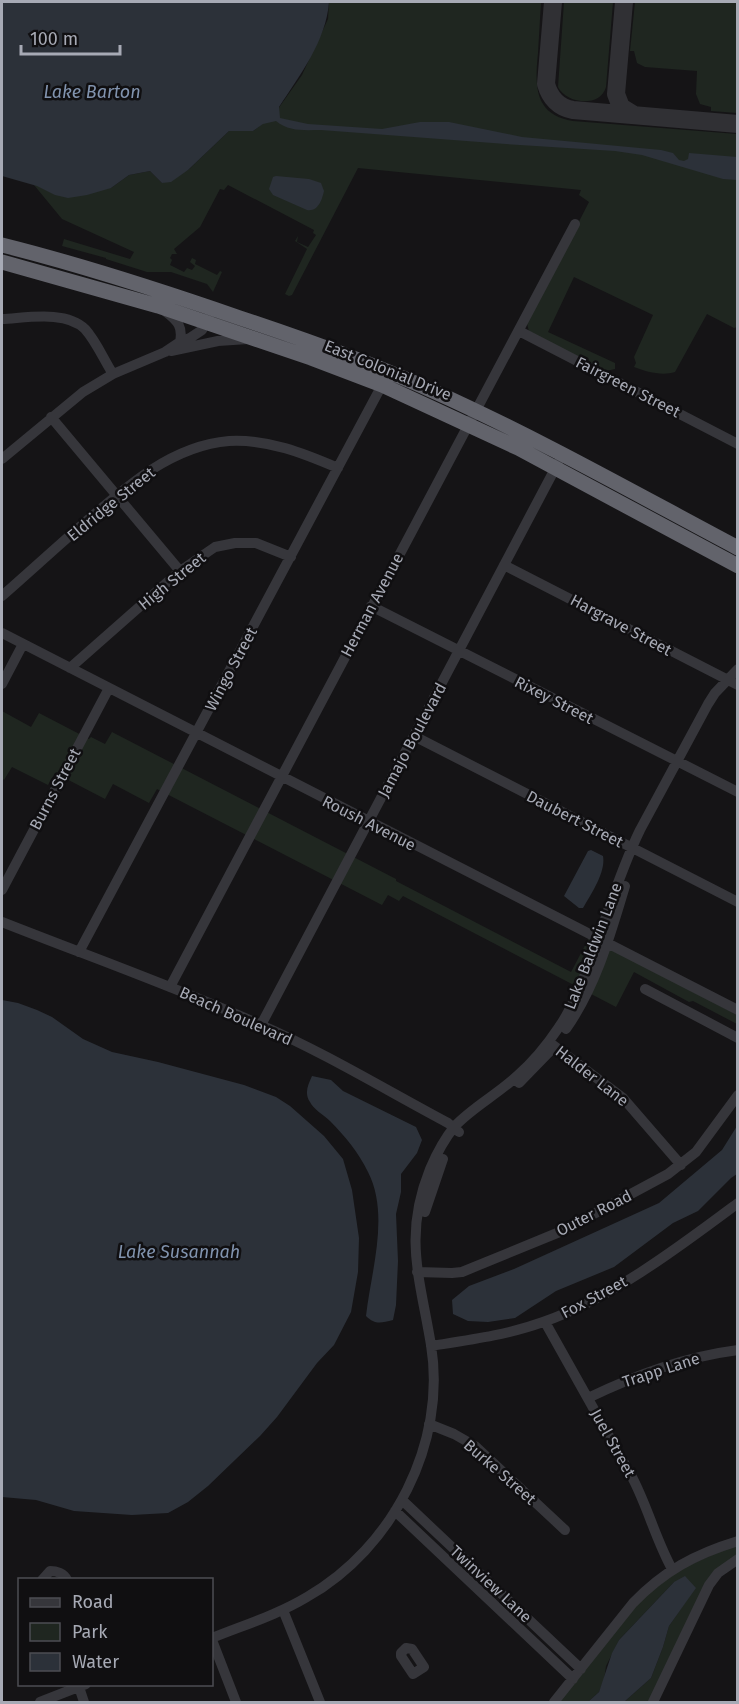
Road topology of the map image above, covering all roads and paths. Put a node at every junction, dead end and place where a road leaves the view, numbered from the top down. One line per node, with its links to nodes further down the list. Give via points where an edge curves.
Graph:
1 (575, 224): 8 (street, Herman Avenue)
2 (2, 245): 5 (highway, East Colonial Drive)
3 (2, 262): 4 (highway, East Colonial Drive)
4 (158, 306): 7 (highway, East Colonial Drive); 10 (street, via 178,321)
5 (217, 310): 7 (street); 16 (highway, East Colonial Drive, via 355,358)
6 (2, 319): 13 (street, via 51,317 78,323)
7 (212, 325): 9 (highway, East Colonial Drive); 10 (street); 11 (street)
8 (519, 331): 16 (street, Herman Avenue); 17 (street, Fairgreen Street)
9 (255, 339): 11 (street); 14 (highway, East Colonial Drive)
10 (180, 342): 12 (street)
11 (207, 344): 12 (street)
12 (165, 352): 13 (street)
13 (113, 374): 15 (street)
14 (382, 385): 16 (highway, East Colonial Drive); 20 (street, Wingo Street)
15 (51, 417): 18 (street); 21 (street)
16 (472, 417): 19 (highway, East Colonial Drive); 29 (street, Herman Avenue)
17 (738, 444)
18 (2, 459)
19 (559, 461): 22 (highway, East Colonial Drive); 25 (street, Jamajo Boulevard)
20 (338, 468): 21 (street, Eldridge Street, via 277,445 228,441 163,462); 24 (street, Wingo Street)
21 (117, 494): 27 (street); 28 (street, Eldridge Street)
22 (676, 524): 23 (highway, East Colonial Drive); 26 (highway, East Colonial Drive)
23 (738, 548)
24 (291, 557): 27 (street, High Street, via 256,543 235,543 215,547); 38 (street, Wingo Street)
25 (504, 565): 32 (street, Jamajo Boulevard); 35 (street, Hargrave Street)
26 (738, 566)
27 (180, 571): 33 (street, High Street)
28 (2, 596)
29 (371, 606): 32 (street, Rixey Street); 41 (street, Herman Avenue)
30 (2, 633): 31 (street, Roush Avenue)
31 (23, 644): 33 (street, Roush Avenue); 36 (street)
32 (459, 651): 39 (street, Jamajo Boulevard); 40 (street, Rixey Street)
33 (70, 668): 37 (street, Roush Avenue)
34 (738, 669): 35 (street, Lake Baldwin Lane)
35 (734, 682): 40 (street, Lake Baldwin Lane, via 708,704)
36 (2, 684)
37 (109, 688): 38 (street, Roush Avenue); 45 (street, Burns Street)
38 (196, 734): 41 (street, Roush Avenue); 49 (street, Wingo Street)
39 (414, 736): 43 (street, Jamajo Boulevard); 44 (street, Daubert Street)
40 (680, 763): 42 (street, Rixey Street); 44 (street, Lake Baldwin Lane)
41 (281, 777): 43 (street, Roush Avenue); 50 (street, Herman Avenue)
42 (738, 792)
43 (368, 822): 48 (street, Roush Avenue); 53 (street, Jamajo Boulevard)
44 (634, 849): 46 (street, Daubert Street); 48 (street, Lake Baldwin Lane)
45 (2, 890)
46 (738, 902)
47 (2, 922): 49 (street, Beach Boulevard)
48 (603, 943): 52 (street, Roush Avenue); 55 (street, Lake Baldwin Lane, via 598,969 582,1004)
49 (79, 952): 50 (street, Beach Boulevard)
50 (170, 987): 53 (street, Beach Boulevard)
51 (645, 989): 54 (street)
52 (738, 1010)
53 (261, 1025): 57 (street, Beach Boulevard)
54 (738, 1038)
55 (552, 1044): 57 (street, Lake Baldwin Lane, via 521,1082); 58 (street, Halder Lane, via 623,1098)
56 (738, 1095): 58 (street, Outer Road, via 696,1152)
57 (457, 1130): 60 (street, Lake Baldwin Lane, via 430,1192)
58 (681, 1165): 60 (street, Outer Road, via 580,1222 462,1272)
59 (738, 1203): 61 (street, Fox Street, via 627,1280)
60 (417, 1272): 62 (street, Lake Baldwin Lane)
61 (545, 1322): 62 (street, Fox Street, via 485,1338); 64 (street, Juel Street)
62 (431, 1346): 65 (street, Lake Baldwin Lane)
63 (738, 1350): 64 (street, Trapp Lane, via 659,1367)
64 (588, 1398): 71 (street, Juel Street, via 644,1501)
65 (429, 1424): 66 (street, Lake Baldwin Lane, via 417,1467); 68 (street, Burke Street, via 476,1446)
66 (402, 1500): 67 (street, Lake Baldwin Lane); 77 (street, Twinview Lane)
67 (395, 1511): 74 (street, Lake Baldwin Lane, via 351,1566); 79 (street, Twinview Lane)
68 (565, 1530)
69 (738, 1541): 71 (street, via 698,1554)
70 (738, 1559): 87 (street, via 709,1585)
71 (672, 1569): 77 (street, via 633,1603)
72 (44, 1578): 73 (street, via 55,1571)
73 (64, 1578)
74 (283, 1611): 75 (street, Lake Baldwin Lane); 85 (street)
75 (213, 1639)
76 (213, 1642): 84 (street)
77 (581, 1669): 79 (street)
78 (418, 1670): 80 (street)
79 (573, 1679): 86 (street)
80 (426, 1681)
81 (81, 1686): 82 (street); 83 (street)
82 (40, 1702)
83 (84, 1702)
84 (236, 1702)
85 (320, 1702)
86 (554, 1702)
87 (653, 1702)

